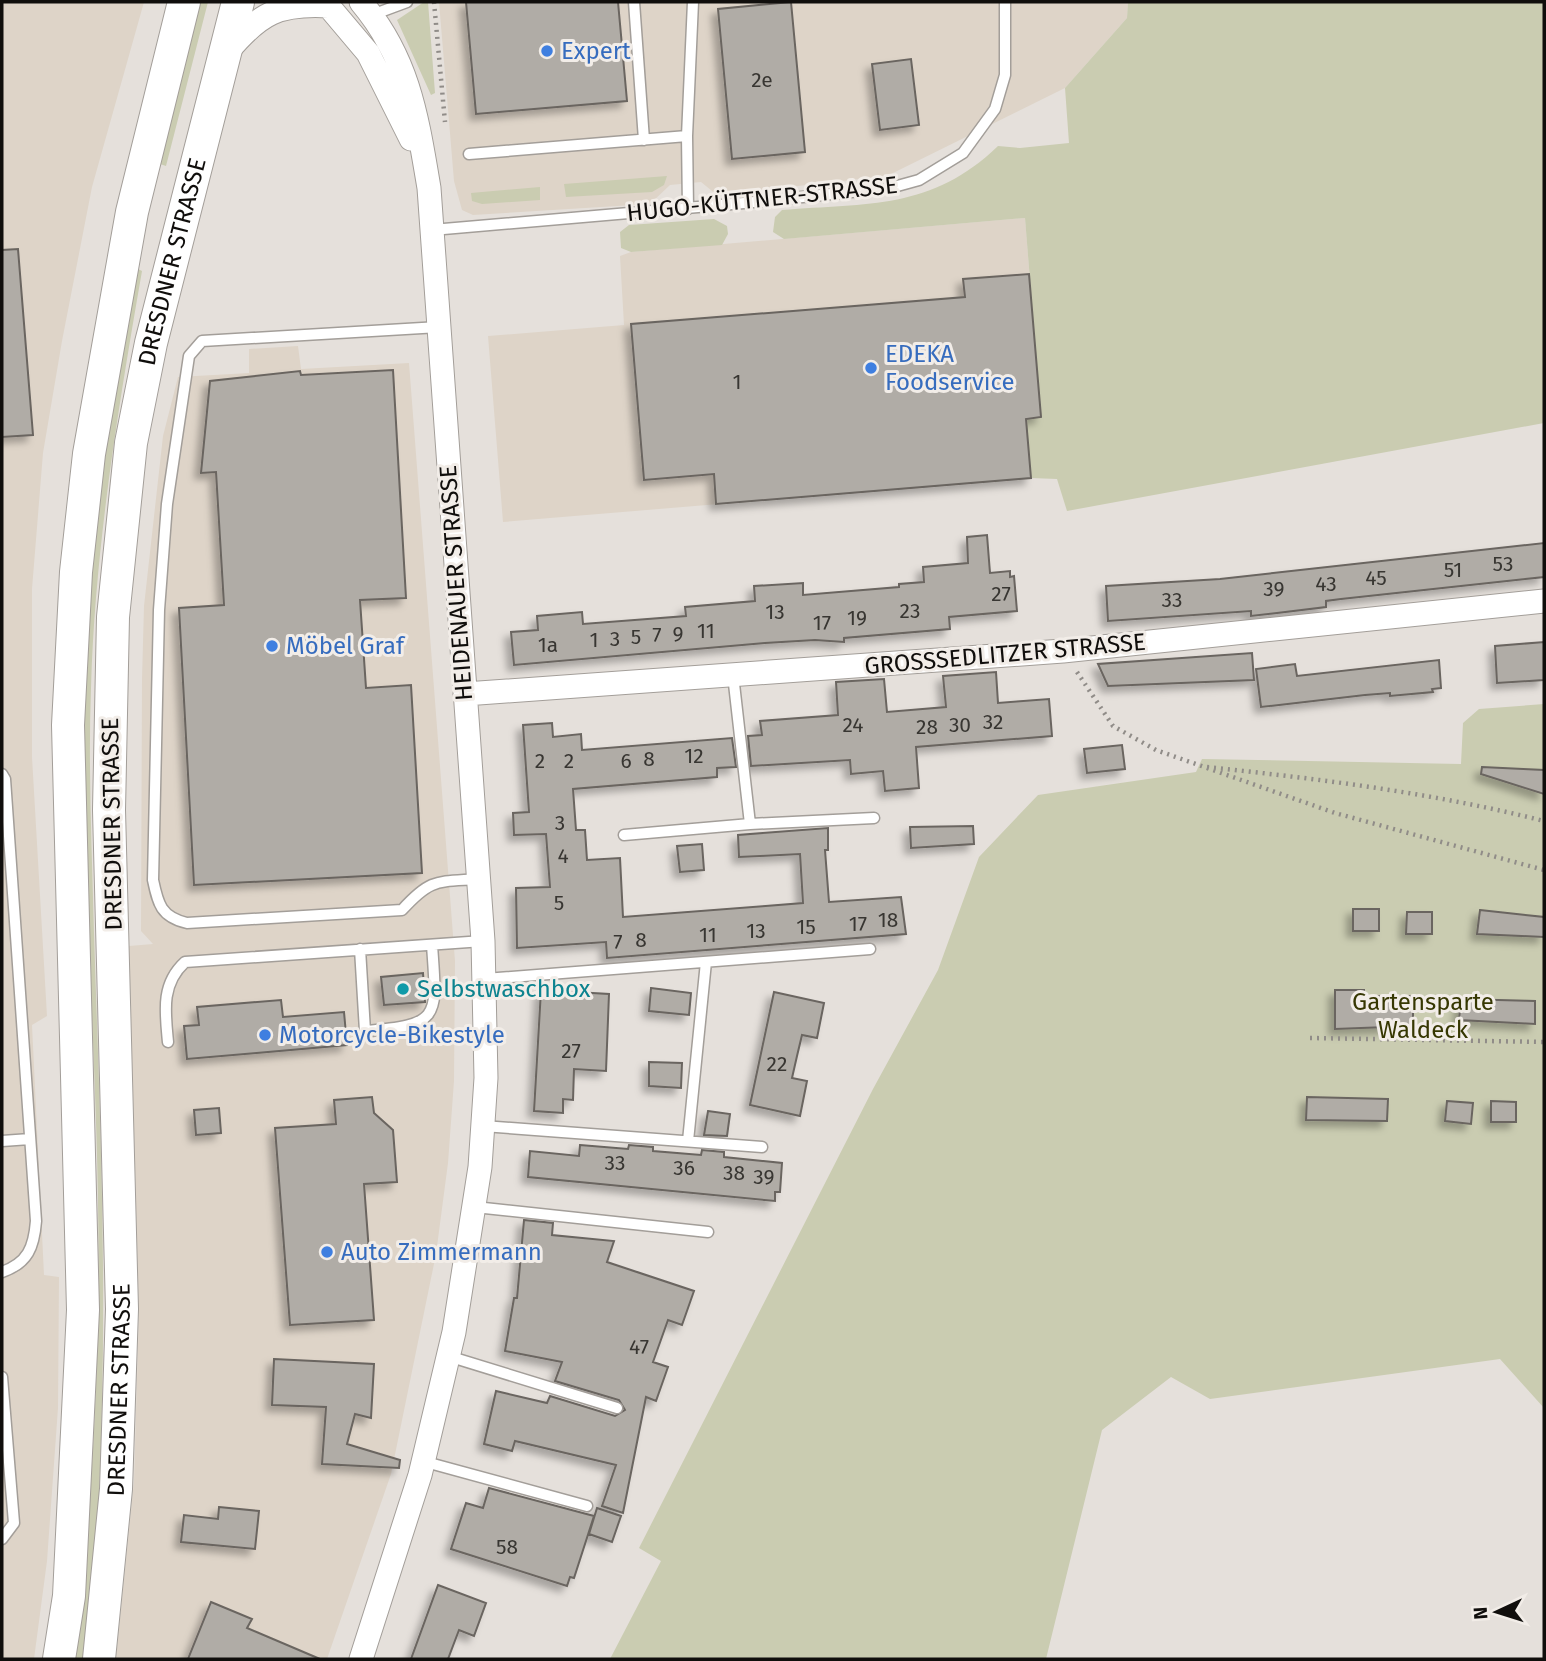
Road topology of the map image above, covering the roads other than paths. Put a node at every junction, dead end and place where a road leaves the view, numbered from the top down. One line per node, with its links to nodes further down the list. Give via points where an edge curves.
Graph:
1 (184, 2): 46 (main road, DRESDNER STRASSE, via 132,212 89,454 76,572 68,725 83,1310 69,1596)
2 (238, 2): 9 (main road, DRESDNER STRASSE)
3 (407, 2): 8 (lane)
4 (634, 2): 11 (lane)
5 (693, 2): 10 (lane)
6 (1005, 2): 14 (lane, HUGO-KÜTTNER-STRASSE, via 1005,75 995,109 963,153 943,169 890,188)
7 (327, 4): 9 (street, HEIDENAUER STRASSE, via 300,4 265,15 248,26); 13 (street, HEIDENAUER STRASSE, via 368,53 388,89)
8 (367, 8): 13 (street, HEIDENAUER STRASSE, via 408,82)
9 (226, 53): 47 (main road, DRESDNER STRASSE, via 133,430 113,617 109,810 122,1309 116,1489)
10 (687, 136): 11 (lane); 14 (lane)
11 (643, 140): 12 (lane)
12 (469, 154)
13 (429, 188): 15 (street, HEIDENAUER STRASSE)
14 (688, 209): 15 (lane, HUGO-KÜTTNER-STRASSE)
15 (432, 230): 16 (street, HEIDENAUER STRASSE)
16 (439, 327): 19 (street, HEIDENAUER STRASSE); 24 (lane, via 202,341 189,356 167,505 159,610 153,880 164,914 187,923 402,910 431,883)
17 (1544, 601): 18 (street, GROSSSEDLITZER STRASSE, via 1062,651)
18 (733, 675): 19 (street, GROSSSEDLITZER STRASSE); 22 (lane)
19 (464, 694): 24 (street, HEIDENAUER STRASSE)
20 (2, 774): 33 (lane)
21 (874, 818): 22 (lane)
22 (750, 824): 23 (lane)
23 (624, 835)
24 (478, 879): 25 (street, HEIDENAUER STRASSE)
25 (483, 942): 26 (lane); 30 (street, HEIDENAUER STRASSE)
26 (432, 945): 28 (lane); 28 (lane, via 436,990 433,1010 424,1022 365,1031)
27 (870, 949): 29 (lane)
28 (360, 950): 31 (lane, via 185,962 170,980 165,1000)
29 (706, 961): 30 (lane); 35 (lane)
30 (485, 979): 32 (street, HEIDENAUER STRASSE)
31 (167, 1041)
32 (483, 1126): 35 (lane); 37 (street, HEIDENAUER STRASSE)
33 (30, 1139): 34 (lane); 39 (lane, via 35,1235 25,1259)
34 (2, 1141)
35 (688, 1141): 36 (lane)
36 (762, 1147)
37 (475, 1207): 38 (lane); 40 (street, HEIDENAUER STRASSE)
38 (708, 1232)
39 (2, 1272)
40 (448, 1356): 42 (lane); 43 (street, HEIDENAUER STRASSE)
41 (2, 1377): 45 (lane, via 14,1523)
42 (617, 1408)
43 (422, 1461): 44 (lane); 48 (street, HEIDENAUER STRASSE, via 397,1555)
44 (587, 1506)
45 (2, 1539)
46 (59, 1659)
47 (99, 1659)
48 (361, 1659)

